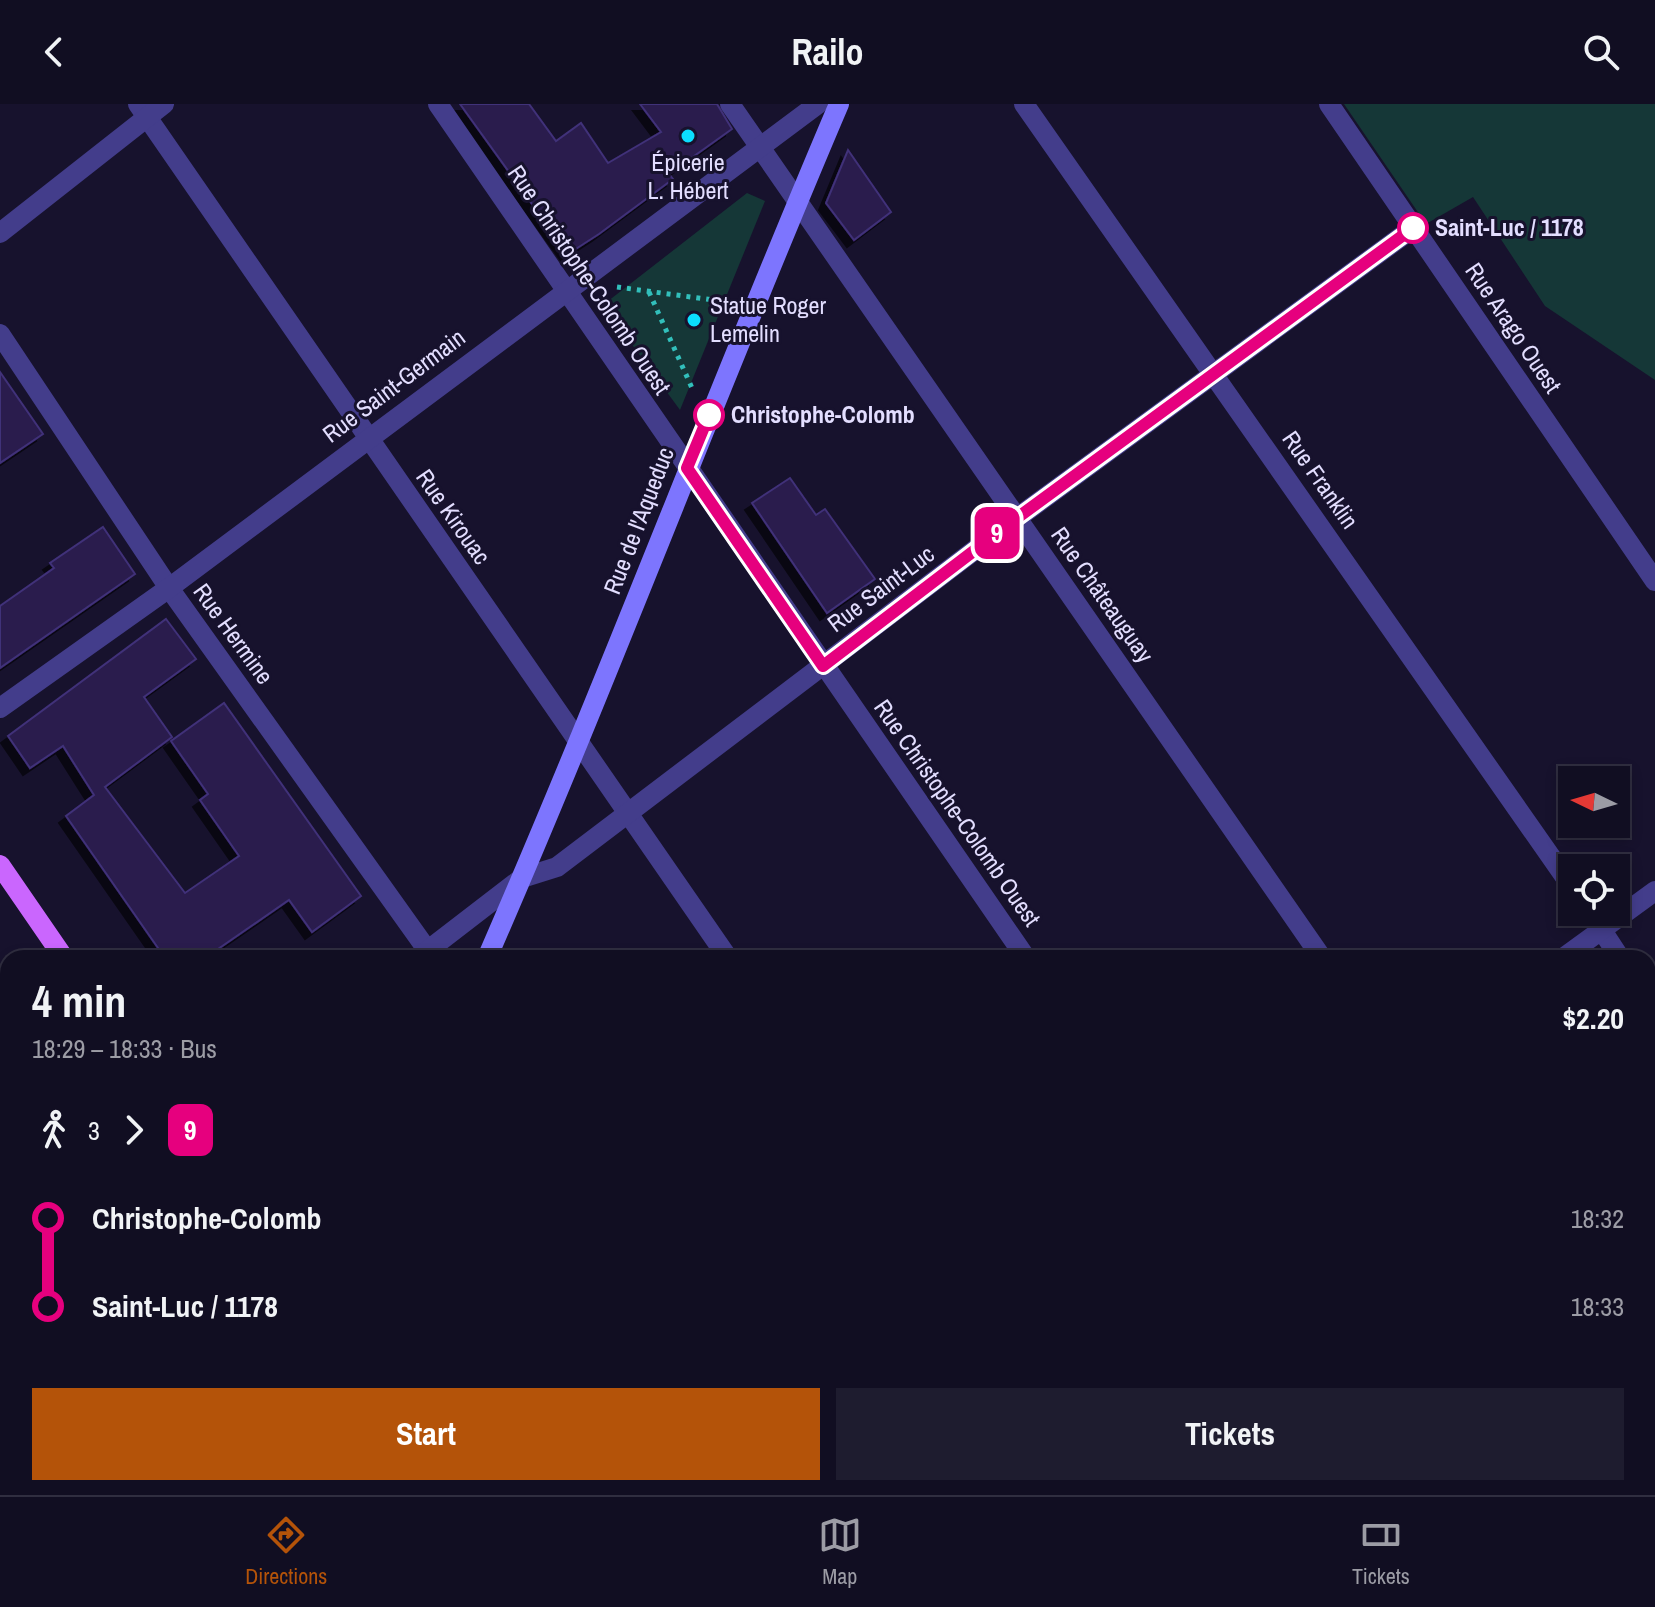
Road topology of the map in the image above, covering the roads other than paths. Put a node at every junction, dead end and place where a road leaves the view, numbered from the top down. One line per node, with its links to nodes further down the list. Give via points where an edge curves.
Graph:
1 (438, 104): 12 (street, Rue Christophe-Colomb Ouest)
2 (730, 104): 8 (street, Rue Châteauguay)
3 (818, 104): 8 (street, Rue Saint-Germain)
4 (839, 104): 9 (street, Rue de l'Aqueduc)
5 (1024, 104): 14 (street, Rue Franklin)
6 (1329, 104): 10 (street, Rue Arago Ouest)
7 (150, 108): 11 (street); 15 (street, Rue Kirouac)
8 (762, 148): 9 (street, Rue Châteauguay); 12 (street, Rue Saint-Germain)
9 (798, 200): 16 (street, Rue de l'Aqueduc); 17 (street, Rue Châteauguay)
10 (1413, 228): 14 (street, Rue Saint-Luc); 18 (street, Rue Arago Ouest)
11 (0, 233)
12 (564, 291): 15 (street, Rue Saint-Germain); 16 (street, Rue Christophe-Colomb Ouest)
13 (0, 334): 19 (street, Rue Hermine)
14 (1215, 374): 17 (street, Rue Saint-Luc); 25 (street, Rue Franklin)
15 (366, 438): 19 (street, Rue Saint-Germain); 22 (street, Rue Kirouac)
16 (687, 468): 20 (street, Rue Christophe-Colomb Ouest); 22 (street, Rue de l'Aqueduc)
17 (1017, 518): 20 (street, Rue Saint-Luc); 37 (street, Rue Châteauguay)
18 (1655, 581)
19 (169, 588): 21 (street, Rue Saint-Germain); 32 (street, Rue Hermine)
20 (823, 666): 23 (street, Rue Saint-Luc); 36 (street, Rue Christophe-Colomb Ouest)
21 (0, 708)
22 (579, 745): 23 (street, Rue Kirouac); 26 (street, Rue de l'Aqueduc)
23 (627, 812): 26 (street, Rue Saint-Luc, via 557,867); 35 (street, Rue Kirouac)
24 (0, 865): 31 (main road)
25 (1558, 867)
26 (522, 878): 33 (street, Rue Saint-Luc); 34 (street, Rue de l'Aqueduc)
27 (1655, 891): 28 (street)
28 (1630, 903)
29 (1591, 926): 38 (street)
30 (1600, 926): 39 (street)
31 (58, 950)
32 (422, 950)
33 (433, 950)
34 (490, 950)
35 (722, 950)
36 (1020, 950)
37 (1316, 950)
38 (1570, 950)
39 (1615, 950)

